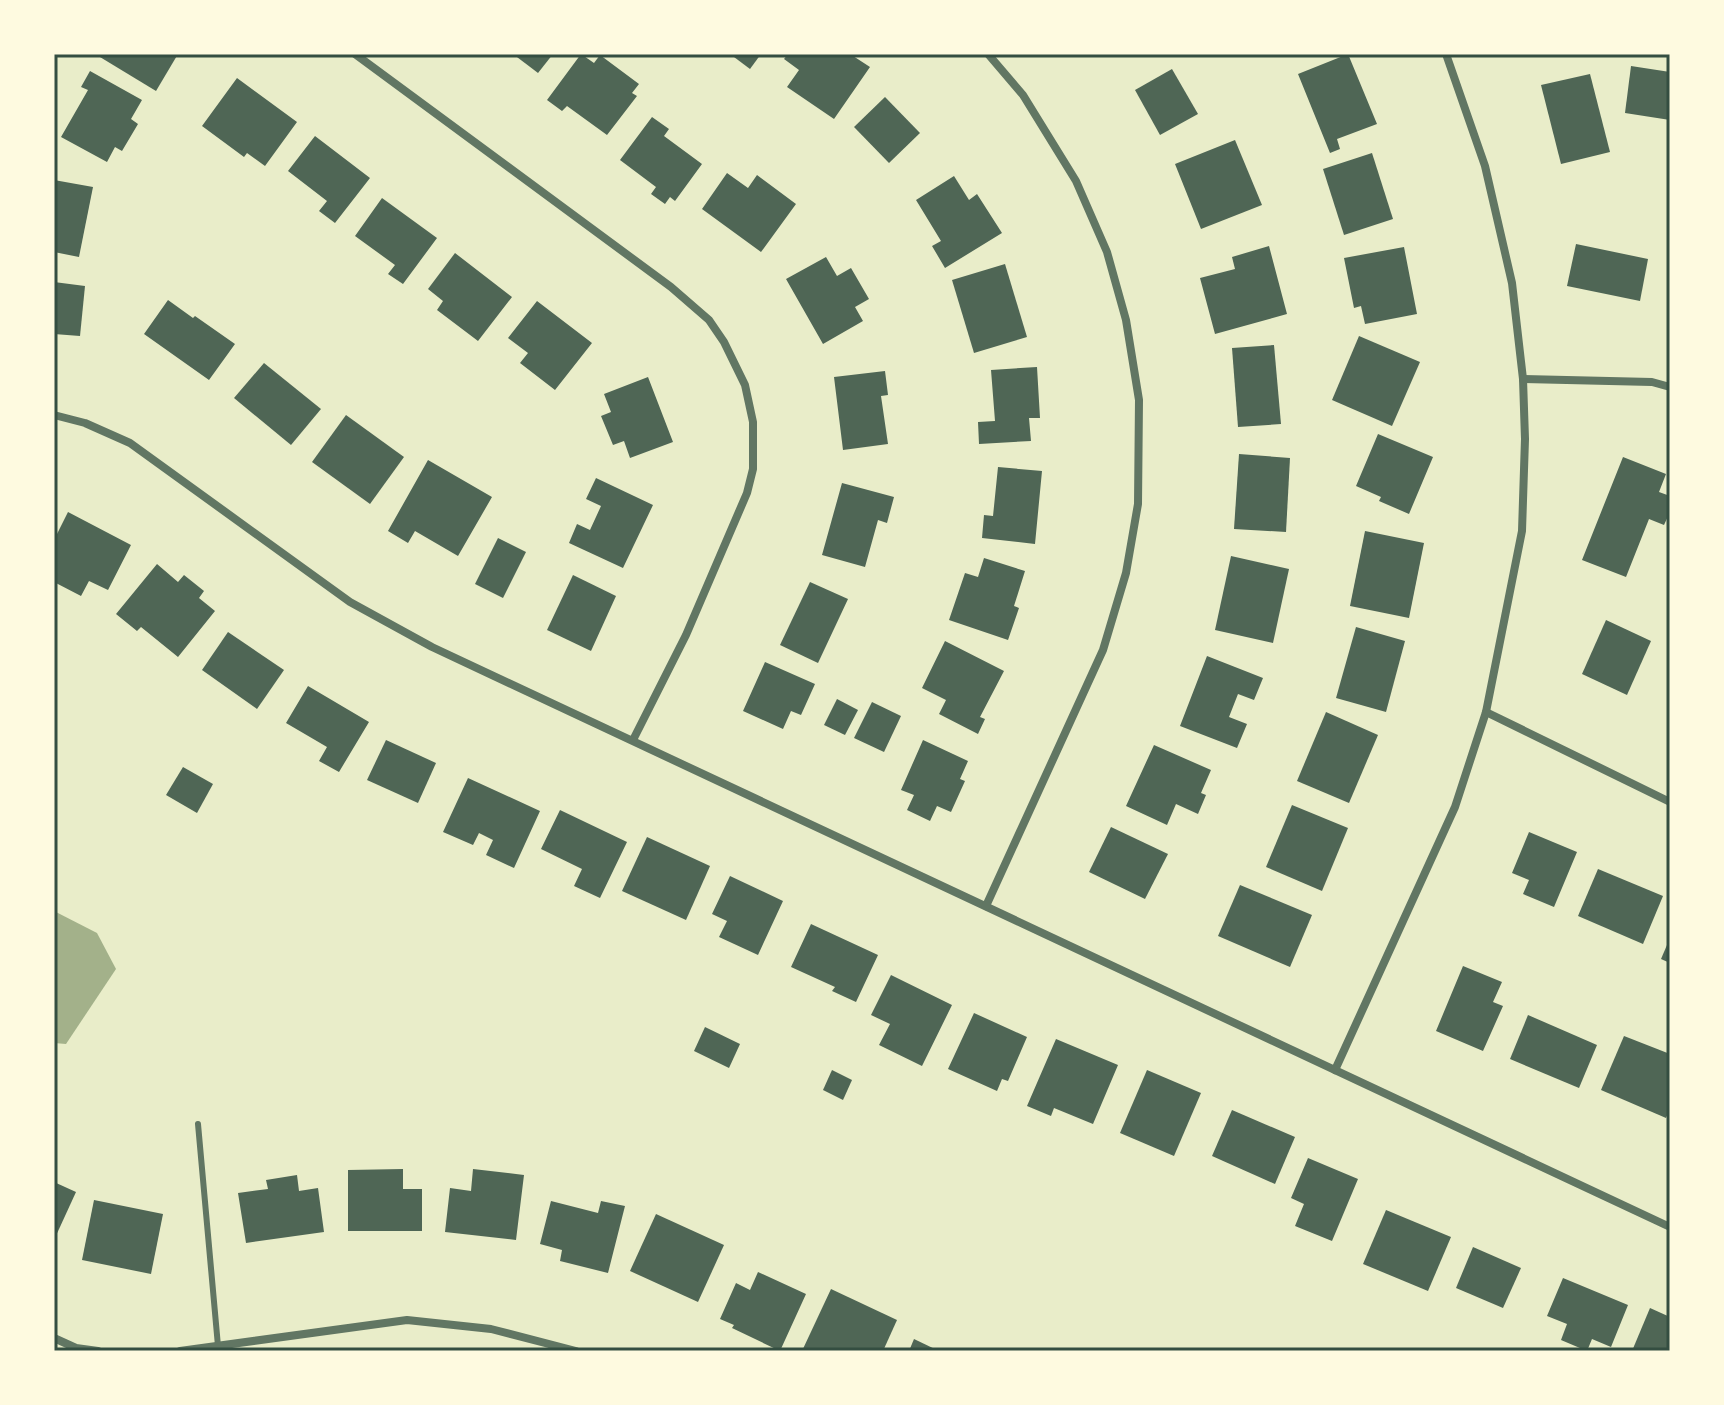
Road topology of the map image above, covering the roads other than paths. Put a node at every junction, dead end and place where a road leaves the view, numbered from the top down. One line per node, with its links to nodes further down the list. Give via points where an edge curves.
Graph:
1 (355, 54): 8 (street, via 671,287 709,320 745,385 753,422 747,493 686,635)
2 (988, 54): 10 (street, via 1023,95 1076,181 1107,252 1126,320 1139,400 1138,504 1126,573 1103,650)
3 (1446, 54): 4 (street, via 1485,166 1512,283)
4 (1523, 379): 5 (street, via 1652,382); 7 (street, via 1522,531)
5 (1670, 387)
6 (54, 415): 8 (street, via 130,443 350,602 432,647)
7 (1486, 712): 9 (street); 11 (street, via 1455,807)
8 (633, 740): 10 (street)
9 (1670, 802)
10 (986, 906): 11 (street)
11 (1335, 1070): 13 (street)
12 (198, 1124): 15 (lane)
13 (1670, 1227)
14 (54, 1338): 16 (street)
15 (218, 1346): 17 (street); 18 (street, via 407,1320 491,1329)
16 (98, 1351)
17 (180, 1351)
18 (576, 1351)

